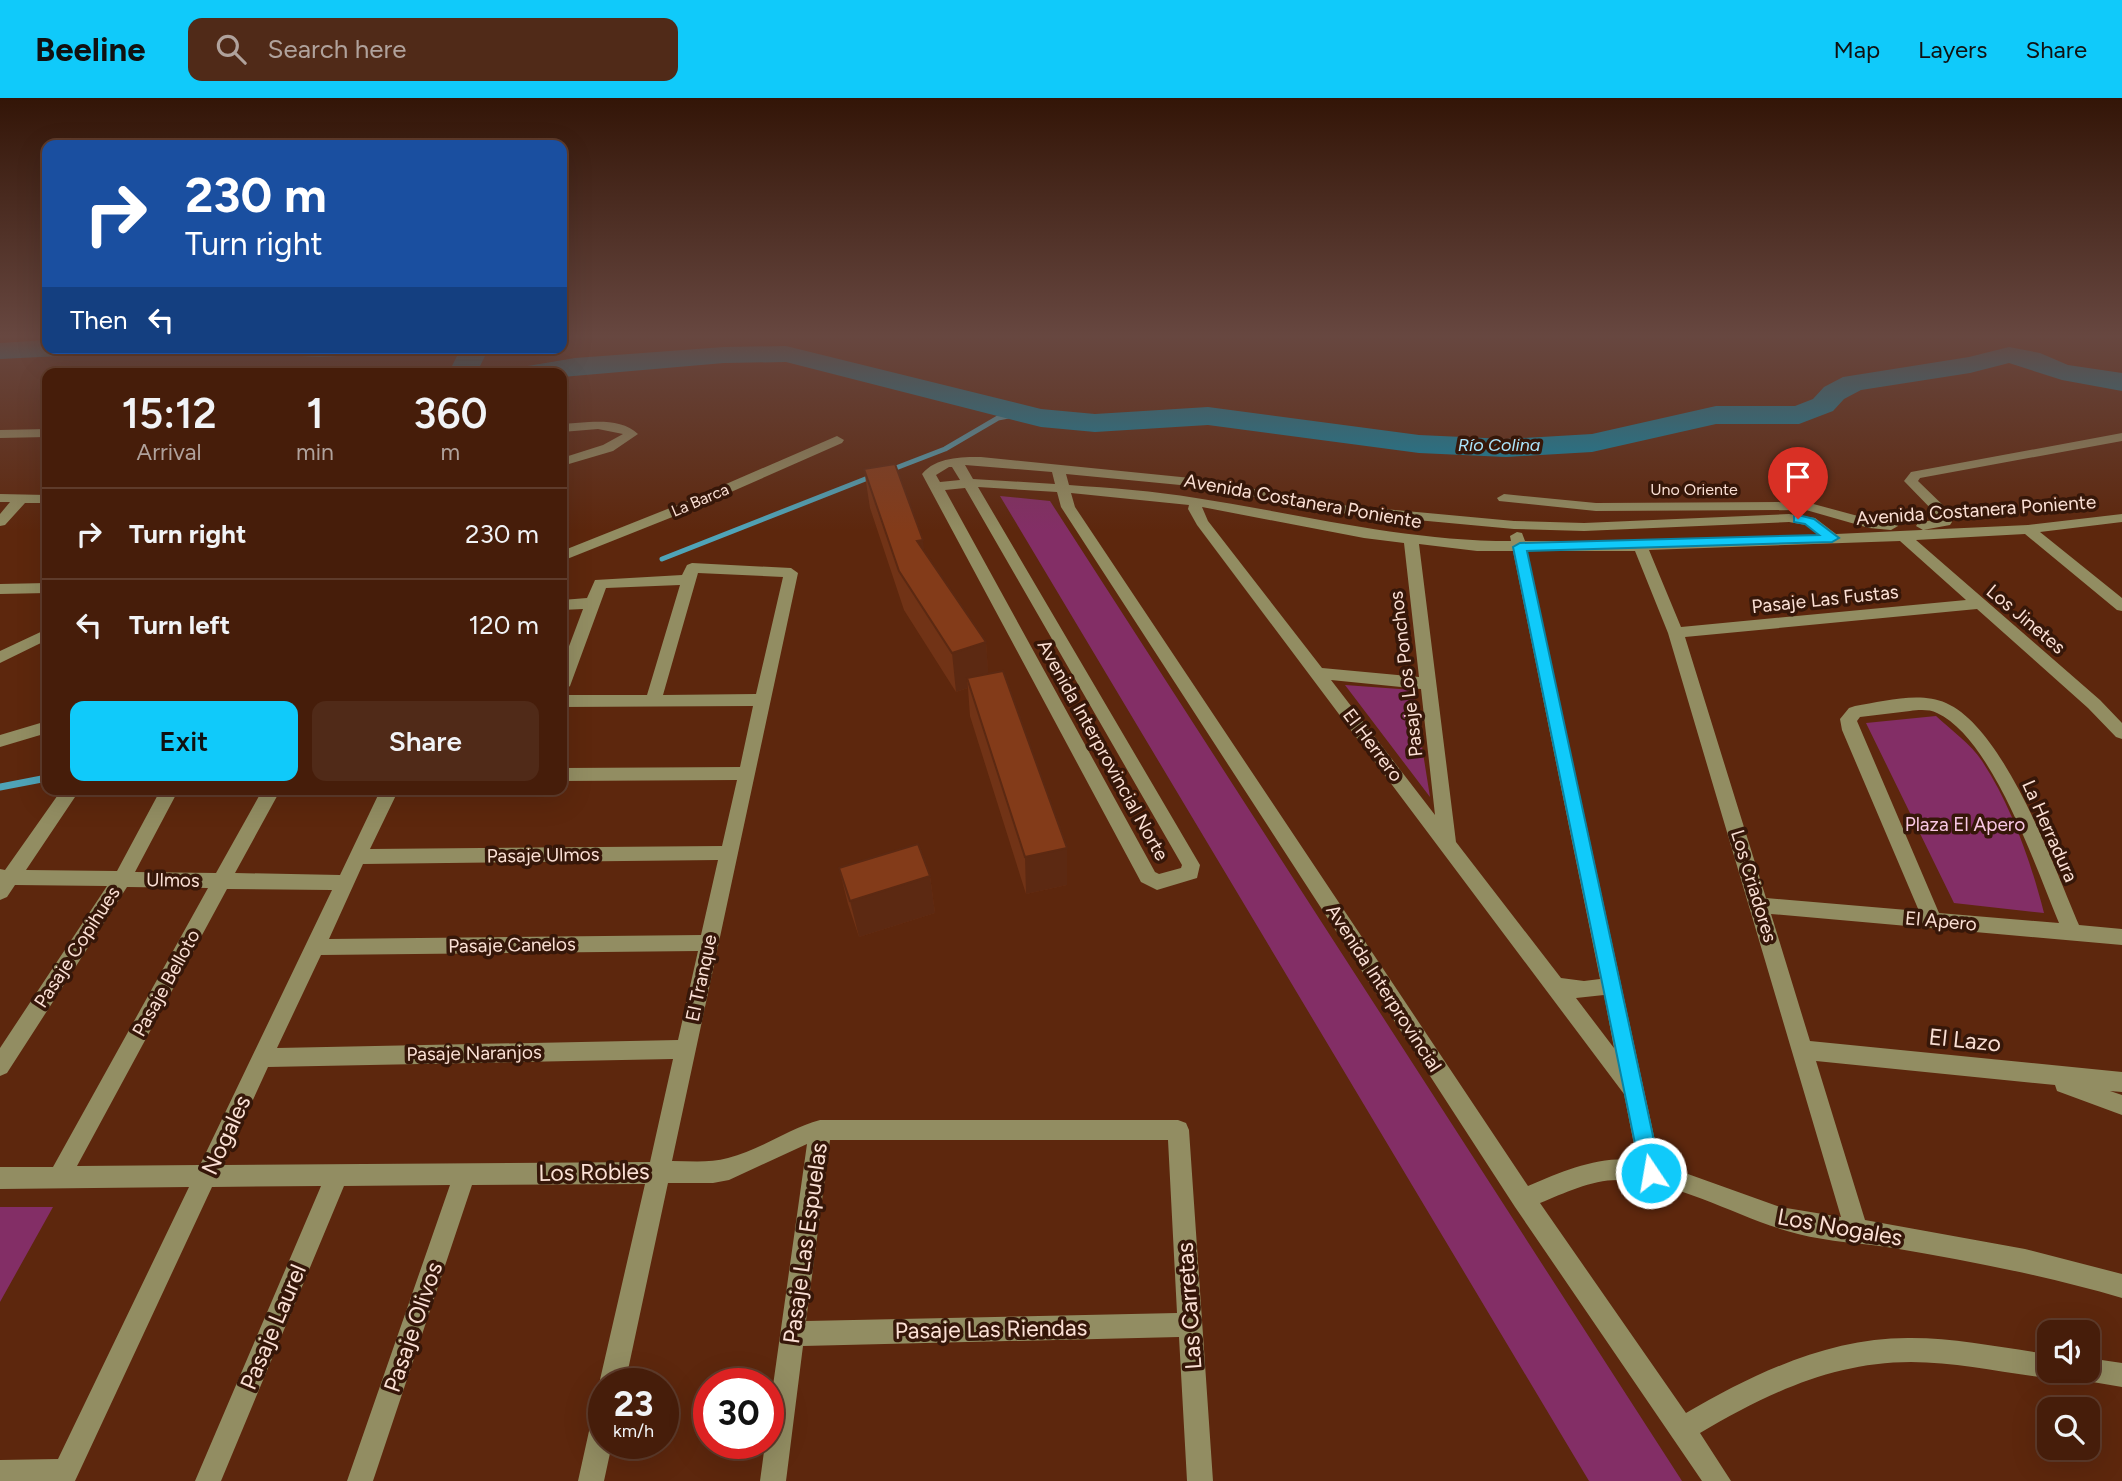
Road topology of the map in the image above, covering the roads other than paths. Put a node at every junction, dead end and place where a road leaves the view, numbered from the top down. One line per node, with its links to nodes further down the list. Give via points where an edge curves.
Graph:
1 (567, 428): 6 (street, via 624,429 632,434 607,448)
2 (42, 433): 3 (street)
3 (0, 434)
4 (2122, 438): 14 (street, Uno Oriente, via 1916,475 1911,481 1945,515 1945,522 1930,526 1878,526 1806,506 1596,507)
5 (837, 440): 26 (street, La Barca)
6 (567, 460)
7 (957, 463): 8 (street, Avenida Costanera Poniente); 9 (street, Avenida Interprovincial Norte); 10 (street, via 931,470)
8 (1058, 469): 11 (street, Avenida Interprovincial); 19 (street, Avenida Costanera Poniente, via 1201,482 1341,509)
9 (968, 482): 10 (street, Avenida Costanera Poniente); 10 (street, Avenida Interprovincial Norte, via 1191,865 1190,873 1157,882 1148,877); 11 (street, Avenida Costanera Poniente)
10 (936, 487)
11 (1061, 488): 16 (street, Avenida Costanera Poniente); 84 (street, Avenida Interprovincial, via 1068,507)
12 (0, 498): 13 (street)
13 (22, 498): 15 (street); 18 (street)
14 (1504, 498)
15 (42, 499)
16 (1197, 502): 23 (street, Avenida Costanera Poniente); 38 (street, El Herrero, via 1195,509 1202,522)
17 (2122, 518): 20 (street, Avenida Costanera Poniente)
18 (0, 522)
19 (1514, 525): 22 (street, Avenida Costanera Poniente, via 1584,527 1789,518 1810,522); 25 (street)
20 (2028, 529): 21 (street, Avenida Costanera Poniente); 33 (street)
21 (1903, 536): 22 (street, Avenida Costanera Poniente); 31 (street, Los Jinetes)
22 (1832, 538): 24 (street, Avenida Costanera Poniente)
23 (1411, 541): 25 (street, Avenida Costanera Poniente); 39 (street, Pasaje Los Ponchos)
24 (1640, 546): 25 (street, Avenida Costanera Poniente); 34 (street, Los Criadores)
25 (1520, 547): 65 (street)
26 (567, 554)
27 (690, 574): 30 (street, via 600,583); 40 (street, El Tranque, via 790,573); 42 (street)
28 (42, 588): 29 (street)
29 (0, 589)
30 (593, 603): 32 (street); 37 (street)
31 (1978, 604): 34 (street, Pasaje Las Fustas); 44 (street, Los Jinetes)
32 (567, 605)
33 (2122, 606)
34 (1676, 633): 59 (street, Los Criadores)
35 (42, 637): 36 (street)
36 (0, 658)
37 (567, 673)
38 (1318, 673): 39 (street); 52 (street, El Herrero)
39 (1428, 684): 52 (street, Pasaje Los Ponchos)
40 (762, 700): 42 (street); 46 (street, El Tranque)
41 (567, 701): 42 (street)
42 (653, 701)
43 (42, 728): 45 (street)
44 (2122, 733)
45 (0, 741)
46 (747, 773): 47 (street); 53 (street, El Tranque)
47 (567, 775)
48 (167, 795): 55 (street, Pasaje Copihues)
49 (269, 795): 56 (street, Pasaje Belloto)
50 (387, 795): 54 (street, Nogales)
51 (66, 797): 57 (street)
52 (1447, 843): 66 (street, El Herrero)
53 (729, 853): 54 (street, Pasaje Ulmos); 63 (street, El Tranque)
54 (358, 857): 58 (street, Nogales)
55 (122, 879): 56 (street, Ulmos); 57 (street, Ulmos); 70 (street, Pasaje Copihues)
56 (222, 881): 58 (street, Ulmos); 82 (street, Pasaje Belloto)
57 (3, 882)
58 (346, 883): 64 (street, Nogales)
59 (1759, 905): 60 (street, El Apero); 68 (street, Los Criadores)
60 (1933, 920): 61 (street, El Apero); 61 (street, La Herradura, via 1850,730 1848,719 1856,712 1932,705 1958,717 1998,769)
61 (2073, 933): 62 (street, El Apero)
62 (2122, 937)
63 (709, 943): 64 (street, Pasaje Canelos); 67 (street, El Tranque)
64 (315, 947): 69 (street, Nogales)
65 (1611, 983): 66 (street, via 1588,991); 73 (street)
66 (1556, 986): 73 (street, El Herrero)
67 (686, 1049): 69 (street, Pasaje Naranjos); 77 (street, El Tranque)
68 (1803, 1050): 71 (street, El Lazo); 85 (street, Los Criadores)
69 (262, 1058): 81 (street, Nogales)
70 (0, 1066)
71 (2042, 1075): 72 (street, El Lazo); 74 (street)
72 (2122, 1082)
73 (1633, 1089): 79 (street)
74 (2122, 1105)
75 (820, 1130): 76 (street, Los Robles); 77 (street, Los Robles, via 804,1133 733,1169); 88 (street, Pasaje Las Espuelas)
76 (1178, 1130): 87 (street, Las Carretas)
77 (659, 1171): 78 (street, Los Robles); 90 (street, El Tranque)
78 (466, 1173): 80 (street, Los Robles); 98 (street, Pasaje Olivos)
79 (1651, 1173): 84 (street, Los Nogales, via 1618,1169 1590,1174); 85 (street, Los Nogales, via 1777,1217)
80 (338, 1174): 81 (street, Los Robles); 97 (street, Pasaje Laurel)
81 (207, 1175): 82 (street, Los Robles); 96 (street, Nogales)
82 (60, 1176): 83 (street, Los Robles)
83 (0, 1178)
84 (1523, 1199): 93 (street, Avenida Interprovincial)
85 (1857, 1231): 86 (street, Los Nogales, via 2059,1267)
86 (2122, 1286)
87 (1190, 1325): 88 (street, Pasaje Las Riendas); 101 (street, Las Carretas)
88 (793, 1334): 100 (street, Pasaje Las Espuelas)
89 (2037, 1365): 93 (street, via 1912,1350 1868,1352 1800,1370)
90 (616, 1368)
91 (2100, 1372): 92 (street)
92 (2122, 1375)
93 (1683, 1429): 102 (street, Avenida Interprovincial)
94 (596, 1459): 99 (street)
95 (0, 1473): 96 (street)
96 (64, 1476)
97 (208, 1481)
98 (360, 1481)
99 (591, 1481)
100 (773, 1481)
101 (1200, 1481)
102 (1718, 1481)

